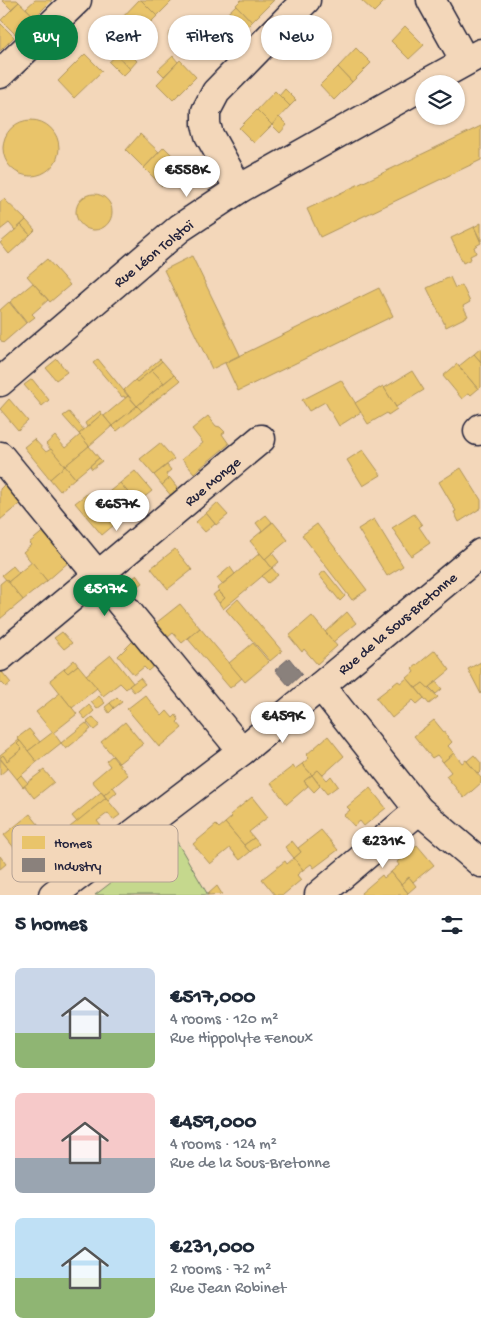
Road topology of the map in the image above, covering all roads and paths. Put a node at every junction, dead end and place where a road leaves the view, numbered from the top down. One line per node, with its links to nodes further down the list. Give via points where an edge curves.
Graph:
1 (77, 0): 5 (street)
2 (306, 0): 8 (street, via 216,92 206,111 209,134)
3 (431, 0): 4 (street)
4 (473, 57): 6 (street, Rue Léon Tolstoï)
5 (0, 74)
6 (440, 75)
7 (415, 89): 8 (street, Rue Léon Tolstoï)
8 (239, 189): 9 (street, Rue Léon Tolstoï, via 180,228)
9 (0, 382)
10 (261, 439): 13 (street, Rue Monge)
11 (0, 456): 13 (street)
12 (481, 553): 15 (street, Rue de la Sous-Bretonne)
13 (98, 576): 14 (street, Rue Monge); 16 (street)
14 (0, 657)
15 (321, 686): 16 (street, Rue de la Sous-Bretonne); 17 (street)
16 (242, 750): 18 (street, Rue de la Sous-Bretonne)
17 (419, 810): 19 (street); 22 (street)
18 (144, 825)
19 (481, 863)
20 (70, 882): 21 (street, Rue de la Sous-Bretonne)
21 (53, 895)
22 (319, 895)

